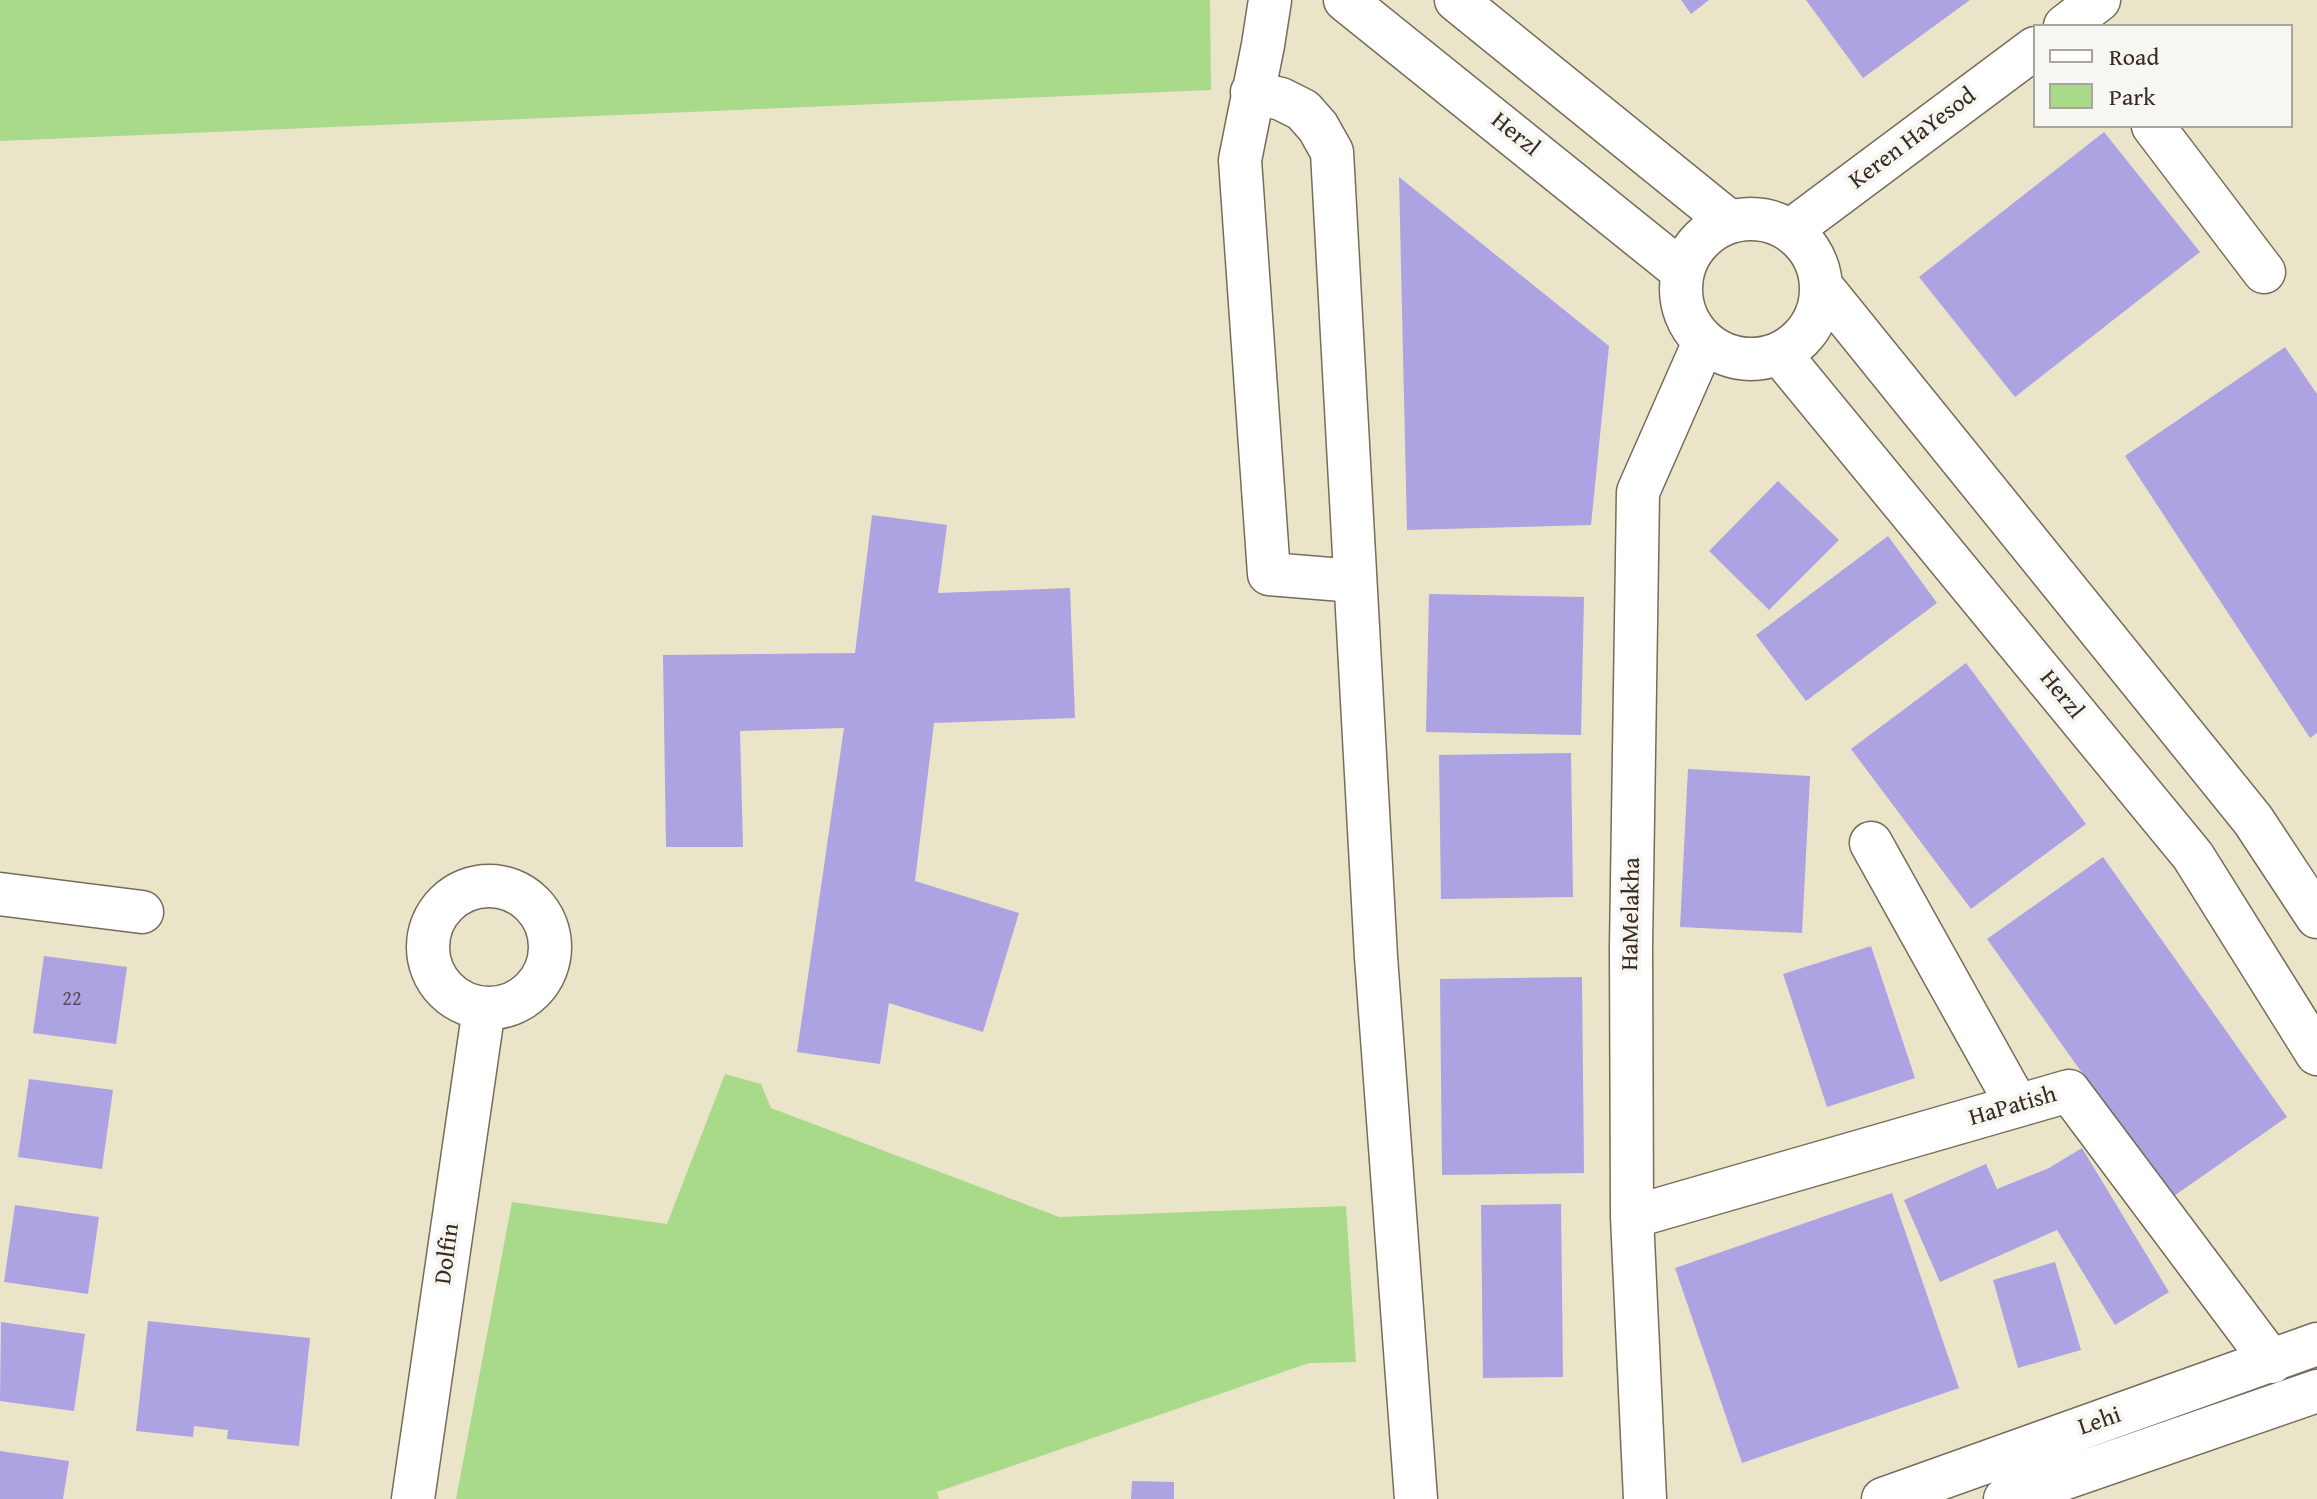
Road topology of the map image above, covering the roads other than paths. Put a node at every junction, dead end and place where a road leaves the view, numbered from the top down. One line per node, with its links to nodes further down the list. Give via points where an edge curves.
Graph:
1 (1270, 0): 5 (street)
2 (1345, 0): 9 (street, Herzl)
3 (1456, 0): 7 (street)
4 (2033, 49): 8 (street, Keren HaYesod)
5 (1252, 92): 14 (street, via 1303,110 1332,152); 14 (street, via 1240,160 1269,574)
6 (2155, 128): 10 (street)
7 (1730, 222): 8 (street, via 1761,220); 9 (street, via 1700,241)
8 (1791, 230): 11 (street, via 1818,265)
9 (1683, 272): 12 (street, via 1683,309)
10 (2264, 272)
11 (1822, 287): 13 (street, via 1811,327); 18 (street, via 2253,820)
12 (1704, 342): 13 (street, via 1740,359); 22 (street, HaMelakha, via 1638,492)
13 (1780, 354): 20 (street, Herzl, via 2193,856)
14 (1355, 581): 27 (street)
15 (1871, 843): 21 (street)
16 (0, 894): 17 (street)
17 (142, 912)
18 (2317, 917)
19 (484, 1008): 26 (street, Dolfin)
20 (2317, 1054)
21 (2017, 1105): 22 (street, HaPatish); 24 (street, HaPatish, via 2069,1091)
22 (1632, 1217): 28 (street, HaMelakha)
23 (2317, 1344): 24 (street, Lehi)
24 (2272, 1362): 29 (street, Lehi)
25 (2317, 1391): 30 (street, Lehi)
26 (413, 1499)
27 (1416, 1499)
28 (1645, 1499)
29 (1883, 1499)
30 (2005, 1499)

